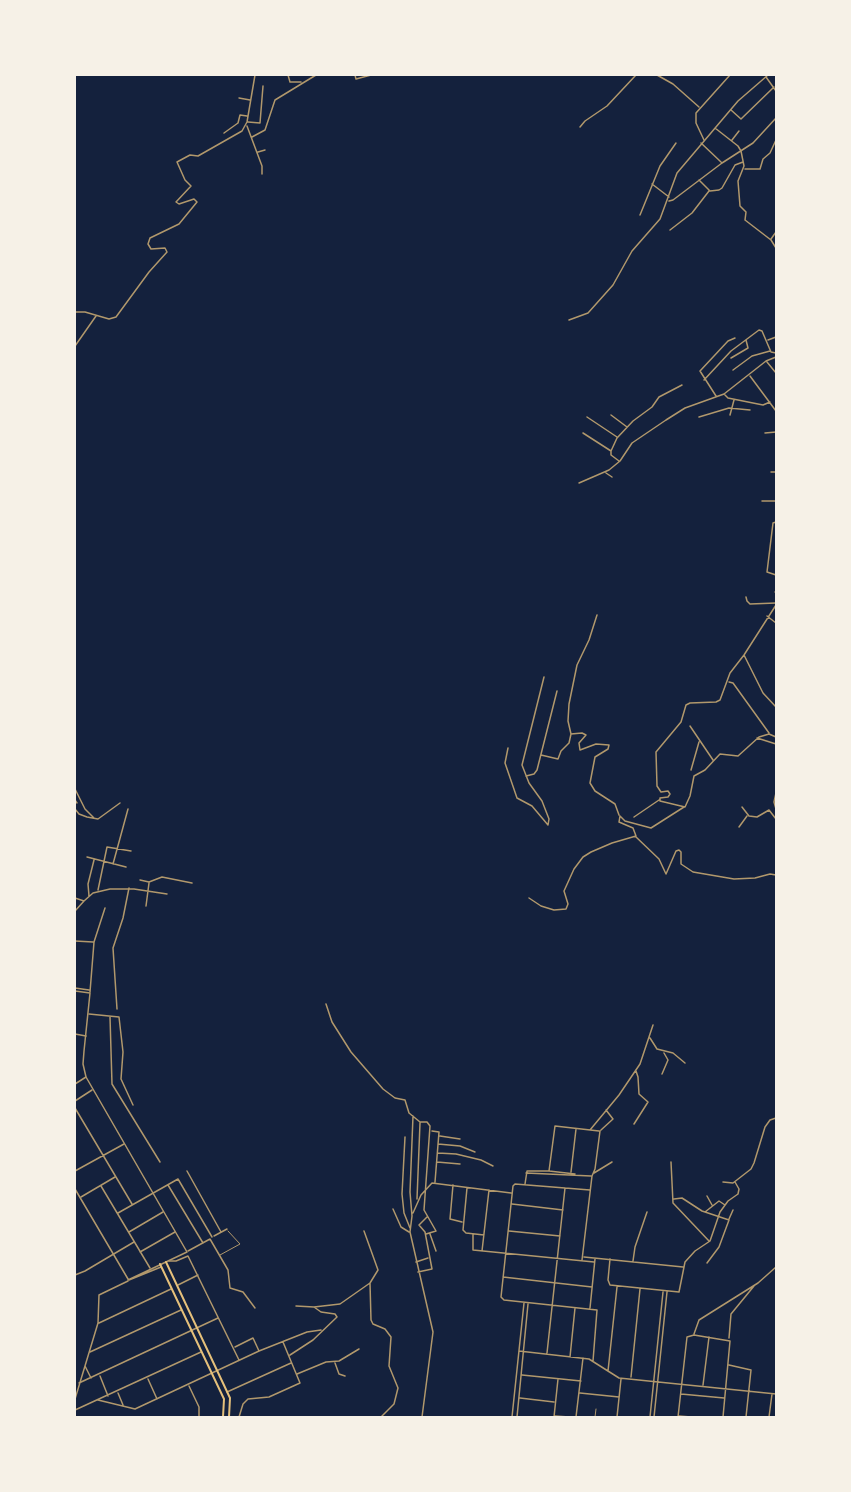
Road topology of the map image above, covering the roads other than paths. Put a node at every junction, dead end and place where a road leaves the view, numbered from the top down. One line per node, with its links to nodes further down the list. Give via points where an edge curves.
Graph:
1 (255, 75): 18 (street)
2 (289, 75): 3 (street); 13 (street, via 290,82)
3 (298, 75)
4 (320, 75): 11 (street)
5 (355, 75): 6 (street, via 356,79)
6 (371, 75)
7 (635, 75): 24 (street, via 607,106)
8 (660, 75): 19 (street)
9 (730, 75): 19 (street)
10 (761, 75): 12 (street)
11 (315, 76): 13 (street)
12 (766, 77): 15 (street); 20 (street)
13 (302, 82): 28 (street, via 275,100 265,130)
14 (263, 86): 23 (street, via 260,123)
15 (774, 87): 16 (street); 20 (street, via 741,119)
16 (776, 91)
17 (239, 98): 18 (street)
18 (249, 100): 21 (street)
19 (700, 108): 29 (street, via 695,120)
20 (730, 110): 25 (street)
21 (248, 116): 23 (street); 27 (street, via 240,115 238,123)
22 (776, 118): 35 (street)
23 (247, 123): 28 (street); 54 (street, via 240,132 198,156 190,155 177,162 190,186 176,202 197,202 180,224 150,238 151,249 165,248 167,252 116,317)
24 (580, 127)
25 (714, 128): 29 (street); 31 (street)
26 (739, 131): 31 (street)
27 (224, 133)
28 (252, 137): 36 (street)
29 (704, 140): 33 (street)
30 (776, 140): 39 (street, via 760,169)
31 (732, 141): 35 (street)
32 (676, 143): 42 (street)
33 (701, 143): 38 (street); 44 (street, via 677,173)
34 (265, 150): 36 (street)
35 (741, 151): 37 (street); 38 (street)
36 (257, 152): 40 (street)
37 (744, 162): 39 (street); 43 (street, via 735,165 721,189)
38 (722, 163): 41 (street)
39 (744, 169): 51 (street, via 738,181 745,220)
40 (262, 174)
41 (699, 180): 43 (street); 45 (street)
42 (651, 183): 44 (street); 48 (street)
43 (710, 191): 49 (street, via 692,213)
44 (669, 197): 45 (street)
45 (668, 200): 55 (street, via 660,219 632,251 613,285 588,313)
46 (776, 203): 47 (street)
47 (776, 210)
48 (640, 215)
49 (670, 230)
50 (776, 232): 51 (street)
51 (771, 240): 52 (street)
52 (776, 248)
53 (75, 312): 54 (street)
54 (96, 316): 60 (street)
55 (569, 320)
56 (776, 337): 59 (street)
57 (735, 338): 69 (street, via 700,371)
58 (746, 339): 59 (street, via 760,330); 64 (street, via 748,347); 69 (street)
59 (767, 340): 61 (street)
60 (75, 346)
61 (771, 351): 62 (street); 66 (street, via 752,356)
62 (776, 353)
63 (776, 357): 65 (street)
64 (731, 358)
65 (766, 361): 67 (street); 68 (street)
66 (733, 370)
67 (776, 373)
68 (749, 375): 71 (street); 74 (street)
69 (704, 380): 72 (street)
70 (682, 385): 82 (street, via 659,397)
71 (724, 394): 72 (street); 73 (street)
72 (716, 397): 90 (street, via 666,420 632,443)
73 (734, 399): 74 (street, via 763,405); 75 (street)
74 (770, 402): 77 (street)
75 (732, 407): 76 (street); 79 (street); 81 (street)
76 (750, 410)
77 (776, 411)
78 (611, 415): 82 (street)
79 (730, 415)
80 (587, 417): 86 (street)
81 (699, 417)
82 (627, 427): 86 (street)
83 (776, 432): 85 (street)
84 (583, 433): 88 (street)
85 (765, 433)
86 (617, 438): 88 (street)
87 (776, 450): 89 (street)
88 (611, 451): 90 (street)
89 (776, 454)
90 (620, 461): 93 (street)
91 (771, 472): 92 (street)
92 (776, 472)
93 (605, 473): 94 (street); 95 (street)
94 (612, 477)
95 (579, 483)
96 (762, 501): 97 (street)
97 (776, 501)
98 (776, 522): 99 (street, via 767,572)
99 (776, 575)
100 (746, 597): 101 (street, via 750,604)
101 (776, 604): 103 (street)
102 (597, 615): 111 (street, via 577,665 569,704)
103 (768, 616): 104 (street); 105 (street)
104 (776, 623)
105 (744, 655): 107 (street); 109 (street, via 763,693)
106 (544, 677): 121 (street, via 522,762)
107 (727, 682): 112 (street, via 733,683); 125 (street, via 718,701 686,705 681,722 656,752 657,786 670,794)
108 (556, 691): 118 (street)
109 (776, 707)
110 (690, 726): 115 (street)
111 (571, 734): 118 (street, via 559,758); 134 (street, via 586,735 579,743 581,750 609,745 595,758 590,783 615,804)
112 (769, 734): 113 (street); 114 (street)
113 (776, 737)
114 (757, 738): 116 (street); 119 (street, via 738,756 721,754)
115 (700, 741): 119 (street); 120 (street)
116 (776, 744)
117 (508, 748): 121 (street, via 505,763 517,798 532,806 548,825 542,801)
118 (541, 755): 121 (street, via 537,772)
119 (713, 761): 129 (street, via 694,776)
120 (691, 770)
121 (526, 776)
122 (75, 789): 137 (street)
123 (776, 793): 126 (street)
124 (75, 800): 127 (street)
125 (660, 800): 129 (street); 136 (street)
126 (775, 800): 133 (street)
127 (77, 803)
128 (120, 803): 137 (street)
129 (684, 807): 134 (street, via 651,828)
130 (742, 807): 135 (street)
131 (75, 809): 137 (street)
132 (128, 809): 141 (street)
133 (776, 809)
134 (620, 816): 140 (street, via 619,822 633,828)
135 (747, 816): 138 (street, via 757,817 769,810); 139 (street)
136 (634, 818)
137 (94, 819)
138 (776, 819)
139 (740, 827)
140 (636, 836): 148 (street, via 659,859 666,874 679,850 681,864 693,872 734,879); 158 (street, via 584,857 565,888 566,909 554,910)
141 (116, 847): 142 (street); 145 (street, via 108,846); 146 (street)
142 (131, 851)
143 (87, 857): 144 (street)
144 (94, 859): 145 (street); 156 (street)
145 (103, 862): 146 (street); 153 (street)
146 (113, 864): 147 (street)
147 (126, 867)
148 (776, 875)
149 (140, 880): 150 (street)
150 (149, 882): 151 (street, via 162,877); 154 (street)
151 (192, 883)
152 (129, 888): 153 (street); 154 (street); 168 (street, via 113,948)
153 (98, 891): 156 (street)
154 (148, 891): 155 (street); 160 (street)
155 (167, 894)
156 (89, 896): 159 (street)
157 (75, 898): 159 (street)
158 (529, 898)
159 (84, 901): 162 (street)
160 (146, 906)
161 (105, 908): 164 (street)
162 (75, 911)
163 (75, 940): 164 (street)
164 (94, 942): 166 (street)
165 (75, 990): 166 (street)
166 (90, 992): 169 (street)
167 (326, 1004): 186 (street, via 349,1050 382,1089 406,1101)
168 (117, 1009)
169 (88, 1014): 170 (street); 173 (street)
170 (110, 1017): 183 (street, via 119,1017 121,1079); 202 (street, via 112,1084)
171 (653, 1025): 174 (street)
172 (75, 1034): 173 (street)
173 (86, 1036): 179 (street)
174 (650, 1038): 175 (street); 177 (street)
175 (663, 1051): 176 (street, via 673,1053); 178 (street, via 668,1060)
176 (685, 1063)
177 (636, 1071): 185 (street); 189 (street, via 639,1094 648,1102)
178 (662, 1074)
179 (86, 1077): 180 (street); 181 (street)
180 (75, 1084)
181 (93, 1090): 182 (street); 197 (street)
182 (75, 1101)
183 (134, 1105)
184 (75, 1108): 201 (street)
185 (606, 1110): 191 (street); 193 (street, via 613,1119)
186 (413, 1116): 188 (street); 246 (street)
187 (776, 1118): 217 (street, via 764,1130 752,1167)
188 (420, 1122): 192 (street, via 430,1125); 234 (street)
189 (634, 1124)
190 (576, 1128): 191 (street); 210 (street, via 555,1126); 212 (street)
191 (590, 1130): 193 (street)
192 (430, 1131): 194 (street); 224 (street)
193 (600, 1131): 213 (street)
194 (439, 1135): 196 (street); 198 (street)
195 (405, 1137): 252 (street, via 402,1194)
196 (460, 1139)
197 (124, 1144): 201 (street); 229 (street)
198 (438, 1144): 199 (street); 200 (street)
199 (475, 1152)
200 (438, 1153): 203 (street); 207 (street, via 456,1154)
201 (103, 1155): 208 (street); 215 (street)
202 (160, 1162)
203 (437, 1162): 206 (street); 218 (street)
204 (612, 1162): 213 (street)
205 (671, 1162): 233 (street)
206 (460, 1164)
207 (493, 1166)
208 (75, 1171)
209 (187, 1171): 257 (street)
210 (549, 1171): 211 (street); 212 (street)
211 (526, 1172): 214 (street); 221 (street)
212 (571, 1173): 214 (street)
213 (592, 1174): 214 (street); 228 (street)
214 (578, 1175)
215 (115, 1177): 222 (street); 235 (street)
216 (723, 1182): 217 (street)
217 (735, 1182): 237 (street, via 738,1193)
218 (435, 1183): 220 (street); 224 (street)
219 (168, 1185): 229 (street); 264 (street, via 178,1179); 267 (street)
220 (453, 1185): 223 (street); 250 (street, via 450,1219)
221 (525, 1185): 225 (street); 230 (street, via 515,1184)
222 (101, 1186): 232 (street); 244 (street)
223 (467, 1187): 227 (street); 250 (street)
224 (426, 1188): 234 (street); 247 (street, via 424,1210)
225 (565, 1188): 228 (street); 240 (street)
226 (75, 1189): 232 (street)
227 (489, 1190): 230 (street); 262 (street)
228 (590, 1190): 275 (street)
229 (152, 1193): 235 (street); 242 (street)
230 (512, 1193): 236 (street)
231 (707, 1196): 238 (street)
232 (80, 1198): 273 (street)
233 (674, 1199): 245 (street, via 682,1198); 265 (street, via 679,1211)
234 (417, 1202): 246 (street)
235 (132, 1204): 244 (street)
236 (511, 1204): 240 (street); 253 (street)
237 (725, 1204): 238 (street, via 719,1201); 248 (street)
238 (713, 1205): 245 (street)
239 (393, 1209): 258 (street, via 401,1227)
240 (563, 1210): 263 (street)
241 (733, 1210): 249 (street)
242 (164, 1212): 254 (street); 256 (street)
243 (647, 1212): 284 (street)
244 (118, 1213): 256 (street)
245 (705, 1213): 248 (street)
246 (412, 1216): 252 (street)
247 (428, 1216): 259 (street, via 436,1231); 260 (street, via 419,1225)
248 (718, 1216): 249 (street); 265 (street)
249 (729, 1220): 285 (street, via 719,1247)
250 (463, 1222): 261 (street, via 464,1232)
251 (227, 1229): 257 (street); 274 (lane, via 240,1244)
252 (410, 1229): 258 (street)
253 (508, 1230): 263 (street); 272 (street)
254 (176, 1231): 270 (street); 271 (street)
255 (364, 1231): 295 (street, via 378,1270)
256 (129, 1232): 266 (street)
257 (221, 1232): 264 (street)
258 (410, 1232): 282 (street)
259 (430, 1233): 260 (street); 268 (street)
260 (426, 1234): 276 (street)
261 (473, 1234): 262 (street); 269 (street, via 473,1250)
262 (484, 1235): 269 (street)
263 (560, 1236): 278 (street)
264 (211, 1238): 267 (street); 274 (street)
265 (710, 1241): 287 (street, via 688,1258)
266 (134, 1242): 270 (street); 273 (street)
267 (203, 1243): 271 (street)
268 (436, 1251)
269 (482, 1251): 272 (street)
270 (140, 1252): 289 (street)
271 (187, 1252): 280 (street)
272 (506, 1254): 278 (street); 293 (street)
273 (114, 1255): 291 (street); 294 (street)
274 (220, 1255): 315 (street, via 228,1270 230,1288 243,1292)
275 (583, 1257): 277 (street); 281 (street)
276 (429, 1258): 282 (street); 290 (street, via 432,1269)
277 (595, 1258): 279 (street); 283 (street)
278 (558, 1259): 281 (street); 296 (street)
279 (610, 1260): 284 (street); 299 (street, via 608,1282)
280 (167, 1261): 286 (street); 292 (street, via 189,1256); 298 (main road)
281 (582, 1261): 283 (street)
282 (416, 1262): 290 (street)
283 (594, 1262): 300 (street)
284 (633, 1262): 287 (street)
285 (707, 1263)
286 (161, 1265): 289 (street); 294 (street); 301 (main road)
287 (684, 1267): 304 (street, via 681,1291)
288 (776, 1267): 297 (street)
289 (150, 1269): 294 (street)
290 (418, 1272): 389 (street, via 433,1332)
291 (75, 1275)
292 (199, 1275): 298 (street); 318 (street)
293 (503, 1277): 296 (street); 308 (street, via 502,1300)
294 (129, 1280): 319 (street, via 99,1295)
295 (370, 1283): 313 (street, via 340,1304); 388 (street, via 371,1320 391,1338 389,1366 398,1389 394,1404)
296 (555, 1283): 300 (street); 311 (street)
297 (758, 1283): 305 (street); 306 (street)
298 (177, 1286): 320 (main road)
299 (617, 1286): 302 (street); 345 (street)
300 (592, 1287): 316 (street)
301 (172, 1288): 317 (main road); 319 (street)
302 (640, 1288): 303 (street); 355 (street)
303 (663, 1291): 304 (street); 357 (street)
304 (667, 1291): 358 (street)
305 (741, 1292): 306 (street); 307 (street)
306 (745, 1295): 310 (street)
307 (730, 1299): 310 (street); 323 (street, via 699,1320)
308 (524, 1302): 309 (street); 329 (street)
309 (529, 1303): 311 (street); 332 (street)
310 (738, 1304): 325 (street, via 731,1314)
311 (552, 1305): 314 (street); 334 (street)
312 (296, 1306): 313 (street)
313 (314, 1307): 321 (street, via 337,1316)
314 (576, 1307): 316 (street); 336 (street)
315 (255, 1308)
316 (590, 1309): 339 (street, via 598,1311)
317 (182, 1310): 322 (main road); 333 (street)
318 (219, 1318): 320 (street); 327 (street)
319 (98, 1323): 333 (street)
320 (197, 1329): 322 (street); 344 (main road)
321 (321, 1330): 326 (street); 335 (street)
322 (192, 1331): 330 (main road); 348 (street)
323 (694, 1335): 324 (street); 360 (street, via 689,1336)
324 (709, 1336): 325 (street); 362 (street)
325 (729, 1339): 343 (street)
326 (283, 1342): 331 (street); 335 (street)
327 (233, 1347): 331 (street, via 253,1338); 338 (street)
328 (359, 1349): 341 (street)
329 (519, 1351): 332 (street); 390 (street)
330 (201, 1352): 346 (main road); 352 (street)
331 (259, 1352): 338 (street)
332 (524, 1352): 334 (street); 349 (street)
333 (89, 1353): 342 (street)
334 (547, 1354): 336 (street)
335 (289, 1356): 340 (street)
336 (570, 1357): 337 (street)
337 (583, 1358): 339 (street); 356 (street)
338 (239, 1360): 344 (street)
339 (593, 1361): 345 (street)
340 (292, 1362): 347 (street); 366 (street)
341 (335, 1362): 347 (street); 350 (street, via 339,1374)
342 (85, 1365): 351 (street); 359 (street)
343 (729, 1365): 363 (street); 364 (street, via 750,1368)
344 (217, 1371): 346 (street); 366 (main road)
345 (608, 1371): 354 (street)
346 (211, 1374): 361 (street); 385 (main road, via 224,1404)
347 (297, 1374): 387 (street, via 300,1383 269,1397 248,1399)
348 (99, 1375): 351 (street); 371 (street)
349 (521, 1375): 353 (street); 373 (street)
350 (345, 1376)
351 (91, 1378): 359 (street)
352 (147, 1378): 365 (street); 377 (street)
353 (558, 1378): 356 (street); 378 (street)
354 (622, 1378): 355 (street); 372 (street)
355 (631, 1379): 357 (street)
356 (581, 1381): 367 (street)
357 (654, 1381): 358 (street); 396 (street)
358 (658, 1382): 360 (street); 397 (street)
359 (79, 1383): 375 (street)
360 (681, 1384): 362 (street); 369 (street)
361 (189, 1385): 377 (street); 384 (street)
362 (703, 1386): 363 (street)
363 (726, 1389): 364 (street); 374 (street)
364 (749, 1391): 368 (street); 400 (street)
365 (117, 1392): 371 (street); 379 (street)
366 (227, 1393): 386 (main road)
367 (579, 1393): 372 (street); 393 (street)
368 (772, 1393): 370 (street); 401 (street)
369 (680, 1394): 374 (street); 383 (street)
370 (776, 1394)
371 (108, 1396): 376 (street)
372 (619, 1397): 395 (street)
373 (519, 1398): 378 (street); 391 (street)
374 (725, 1398): 399 (street)
375 (75, 1399)
376 (98, 1400): 379 (street); 381 (street)
377 (157, 1400): 379 (street, via 135,1409)
378 (555, 1402): 382 (street)
379 (123, 1405)
380 (596, 1409): 394 (lane)
381 (75, 1410)
382 (554, 1416): 392 (street)
383 (678, 1416): 398 (street)
384 (199, 1417)
385 (223, 1417)
386 (229, 1417)
387 (239, 1417)
388 (381, 1417)
389 (422, 1417)
390 (512, 1417)
391 (517, 1417)
392 (568, 1417)
393 (576, 1417)
394 (595, 1417)
395 (617, 1417)
396 (650, 1417)
397 (654, 1417)
398 (691, 1417)
399 (723, 1417)
400 (746, 1417)
401 (769, 1417)

